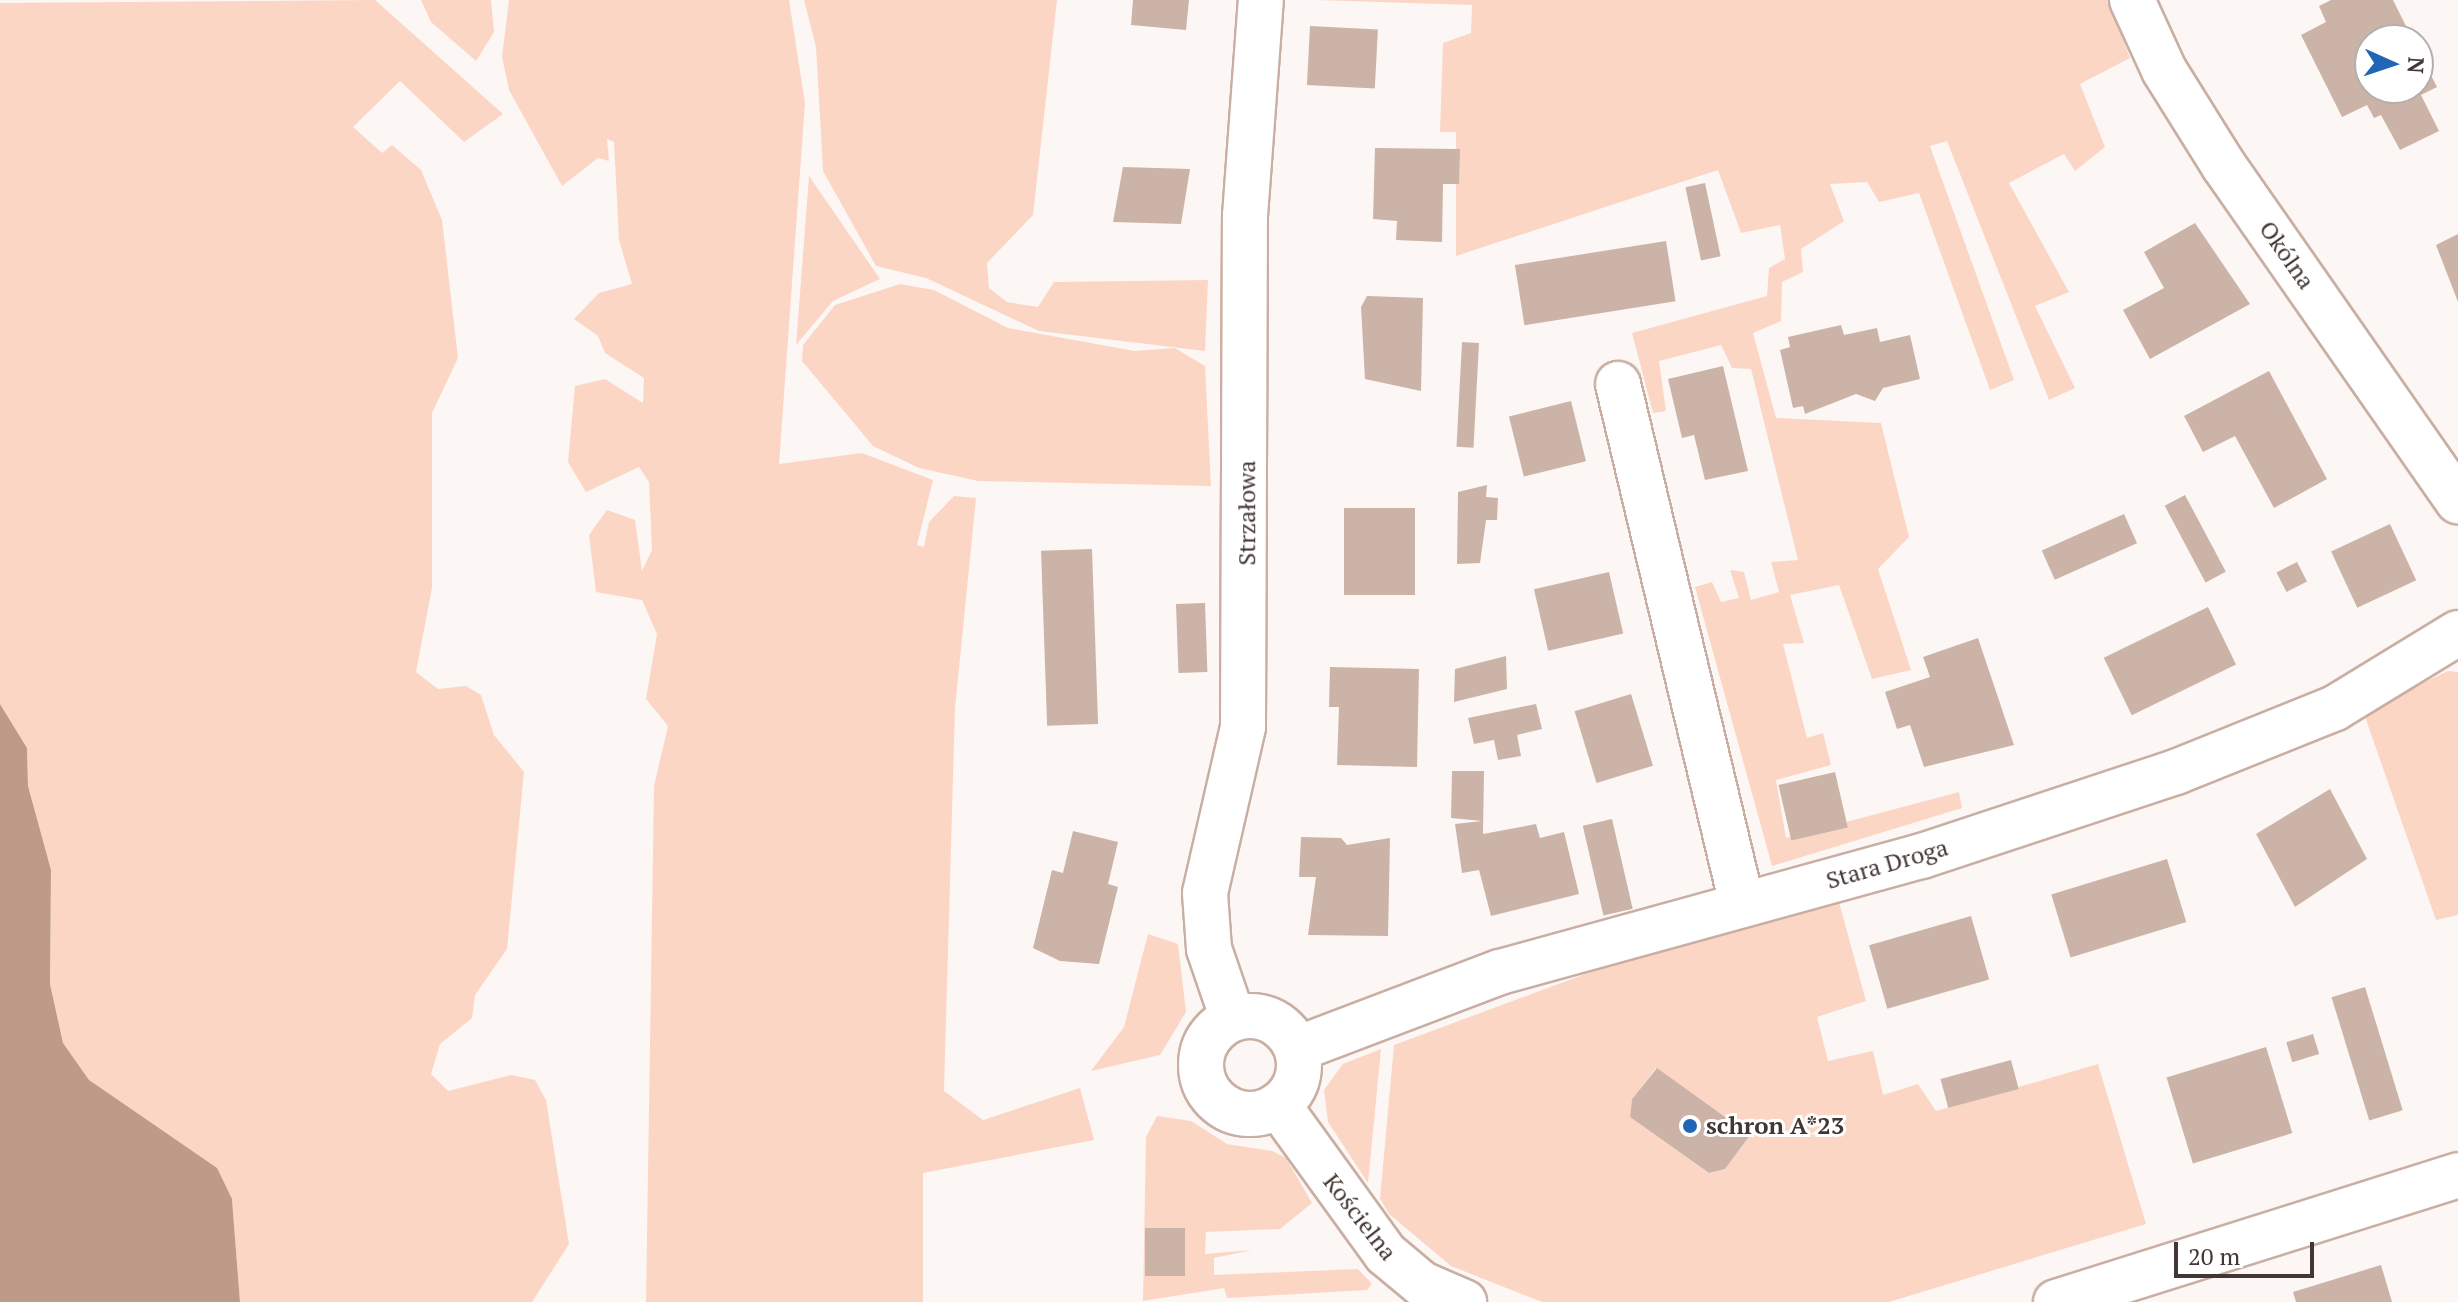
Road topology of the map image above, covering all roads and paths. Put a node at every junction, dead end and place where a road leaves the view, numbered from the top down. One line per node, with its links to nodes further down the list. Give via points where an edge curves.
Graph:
1 (1261, 0): 7 (street, Strzałowa, via 1245,216 1243,727 1205,893 1209,949)
2 (2132, 0): 4 (street, Okólna, via 2164,70 2224,166)
3 (1618, 384): 6 (street)
4 (2458, 501)
5 (2458, 633): 6 (street, Stara Droga, via 2335,708 2176,772 1922,856)
6 (1742, 904): 8 (street, Stara Droga, via 1500,972)
7 (1233, 1019): 8 (street, via 1264,1018); 9 (street, via 1204,1048 1209,1091 1248,1115)
8 (1297, 1049): 9 (street, via 1297,1080)
9 (1278, 1105): 11 (street, Kościelna)
10 (2458, 1175): 12 (street)
11 (1402, 1286): 13 (street, Kościelna)
12 (2064, 1301)
13 (1464, 1302)

